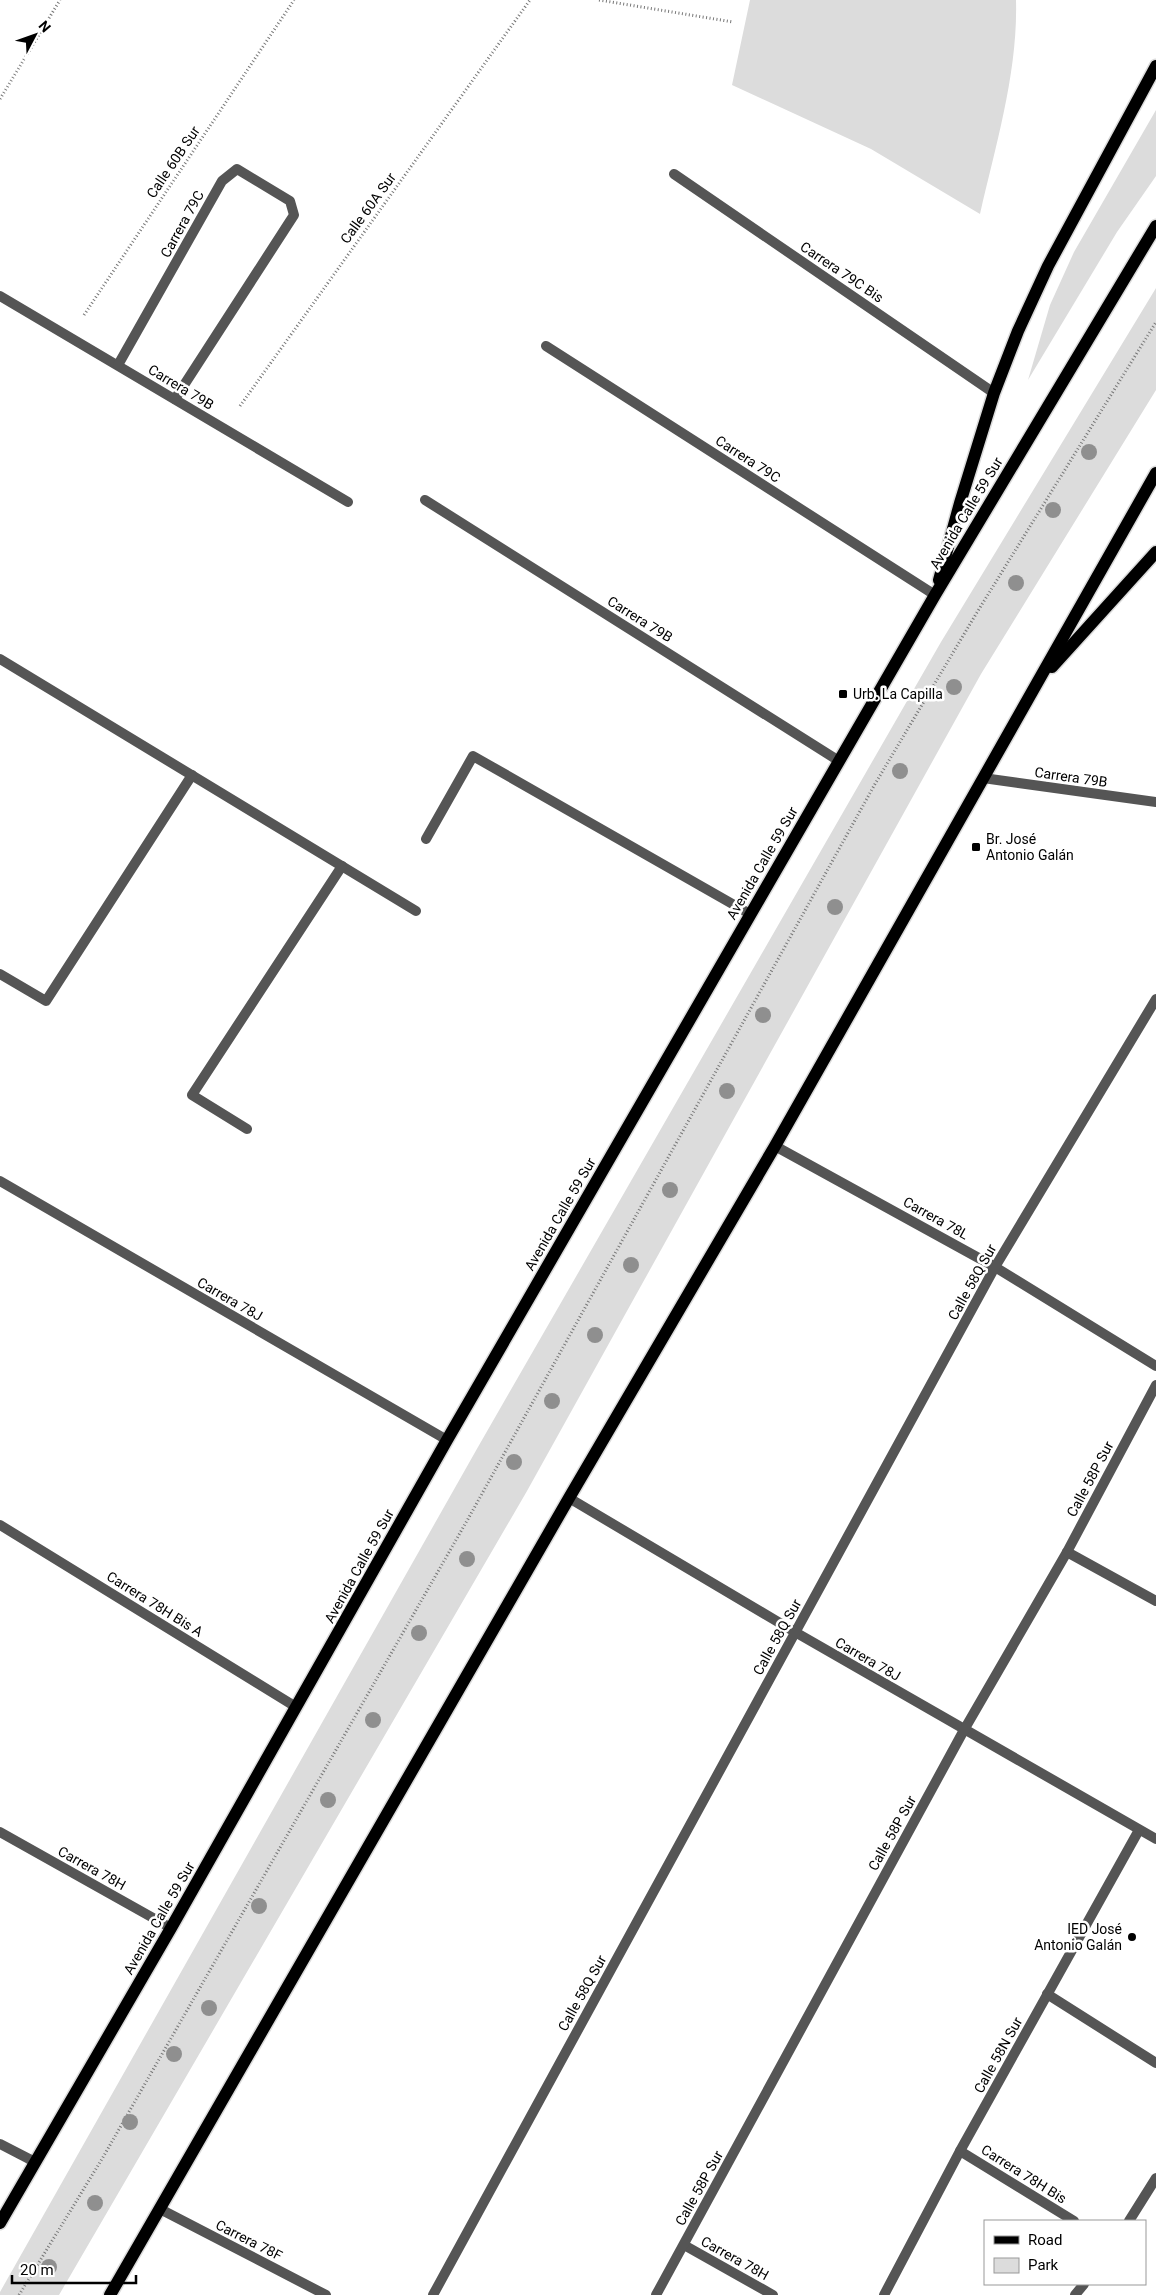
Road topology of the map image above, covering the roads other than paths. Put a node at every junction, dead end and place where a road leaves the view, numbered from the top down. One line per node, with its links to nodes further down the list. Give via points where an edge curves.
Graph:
1 (1156, 66): 7 (main road, via 1048,266)
2 (674, 174): 7 (street, Carrera 79C Bis)
3 (1156, 226): 13 (main road, Avenida Calle 59 Sur)
4 (0, 296): 6 (street, Carrera 79B)
5 (546, 346): 13 (street, Carrera 79C)
6 (118, 365): 8 (street, Carrera 79B); 8 (street, Carrera 79C, via 222,181 237,169 290,201 294,215)
7 (994, 394): 13 (main road)
8 (175, 399): 11 (street, Carrera 79B)
9 (1156, 473): 15 (main road)
10 (426, 500): 16 (street, Carrera 79B)
11 (348, 502)
12 (1156, 552): 15 (main road)
13 (935, 595): 16 (main road, Avenida Calle 59 Sur)
14 (0, 659): 17 (street)
15 (1035, 685): 18 (main road)
16 (839, 761): 23 (main road, Avenida Calle 59 Sur)
17 (192, 775): 21 (street); 24 (street, via 46,1001)
18 (983, 778): 19 (street, Carrera 79B); 27 (main road)
19 (1156, 802)
20 (426, 839): 23 (street, via 473,756)
21 (342, 866): 22 (street); 26 (street, via 192,1095)
22 (416, 911)
23 (750, 914): 32 (main road, Avenida Calle 59 Sur)
24 (0, 974)
25 (1156, 999): 29 (street, Calle 58Q Sur)
26 (247, 1130)
27 (775, 1146): 29 (street, Carrera 78L); 33 (main road)
28 (0, 1181): 32 (street, Carrera 78J)
29 (996, 1267): 30 (street, Carrera 78L); 37 (street, Calle 58Q Sur)
30 (1156, 1366)
31 (1156, 1385): 35 (street, Calle 58P Sur)
32 (447, 1440): 38 (main road, Avenida Calle 59 Sur)
33 (569, 1498): 37 (street, Carrera 78J); 50 (main road)
34 (0, 1525): 38 (street, Carrera 78H Bis A)
35 (1067, 1552): 36 (street); 39 (street, Calle 58P Sur)
36 (1156, 1601)
37 (795, 1632): 39 (street, Carrera 78J); 58 (street, Calle 58Q Sur)
38 (296, 1708): 43 (main road, Avenida Calle 59 Sur)
39 (964, 1730): 40 (street, Carrera 78J); 54 (street, Calle 58P Sur)
40 (1139, 1830): 42 (street, Carrera 78J); 44 (street, Calle 58N Sur)
41 (0, 1832): 43 (street, Carrera 78H)
42 (1156, 1840)
43 (171, 1928): 48 (main road, Avenida Calle 59 Sur)
44 (1047, 1994): 45 (street); 47 (street, Calle 58N Sur)
45 (1156, 2063)
46 (0, 2144): 48 (street)
47 (960, 2151): 51 (street, Carrera 78H Bis); 61 (street, Calle 58N Sur)
48 (35, 2162): 53 (main road, Avenida Calle 59 Sur)
49 (1156, 2178): 52 (street)
50 (160, 2209): 56 (main road); 57 (street, Carrera 78F)
51 (1072, 2220)
52 (1130, 2220)
53 (0, 2223)
54 (684, 2245): 59 (street, Calle 58P Sur); 60 (street, Carrera 78H)
55 (1083, 2285): 62 (street)
56 (110, 2295)
57 (326, 2295)
58 (433, 2295)
59 (656, 2295)
60 (773, 2295)
61 (884, 2295)
62 (1075, 2295)

